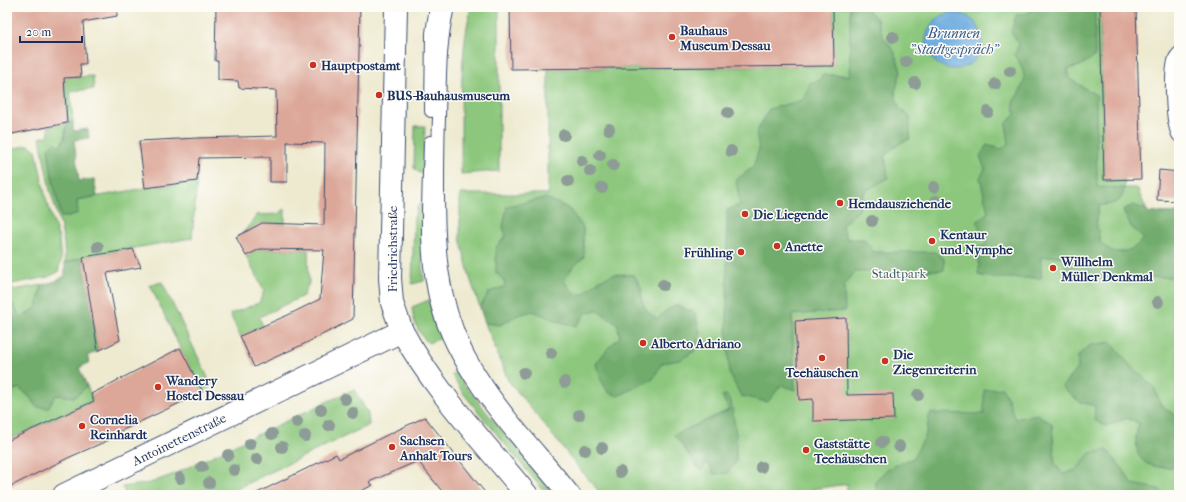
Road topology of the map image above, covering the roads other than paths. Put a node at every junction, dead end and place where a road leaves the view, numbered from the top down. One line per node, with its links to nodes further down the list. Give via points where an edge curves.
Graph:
1 (396, 7): 8 (main road, Friedrichstraße, via 390,278 392,303)
2 (436, 7): 11 (lane, via 432,33 428,240 437,305 446,332 474,383)
3 (448, 7): 12 (lane, via 442,42 438,138 438,232 445,293 466,351 482,378)
4 (1179, 53): 5 (lane, via 1175,58)
5 (1176, 76): 6 (lane)
6 (1176, 114): 7 (lane)
7 (1179, 136)
8 (402, 332): 9 (main road, Antoinettenstraße); 10 (main road, Friedrichstraße, via 439,388)
9 (64, 495)
10 (527, 495)
11 (564, 495)
12 (574, 495)

